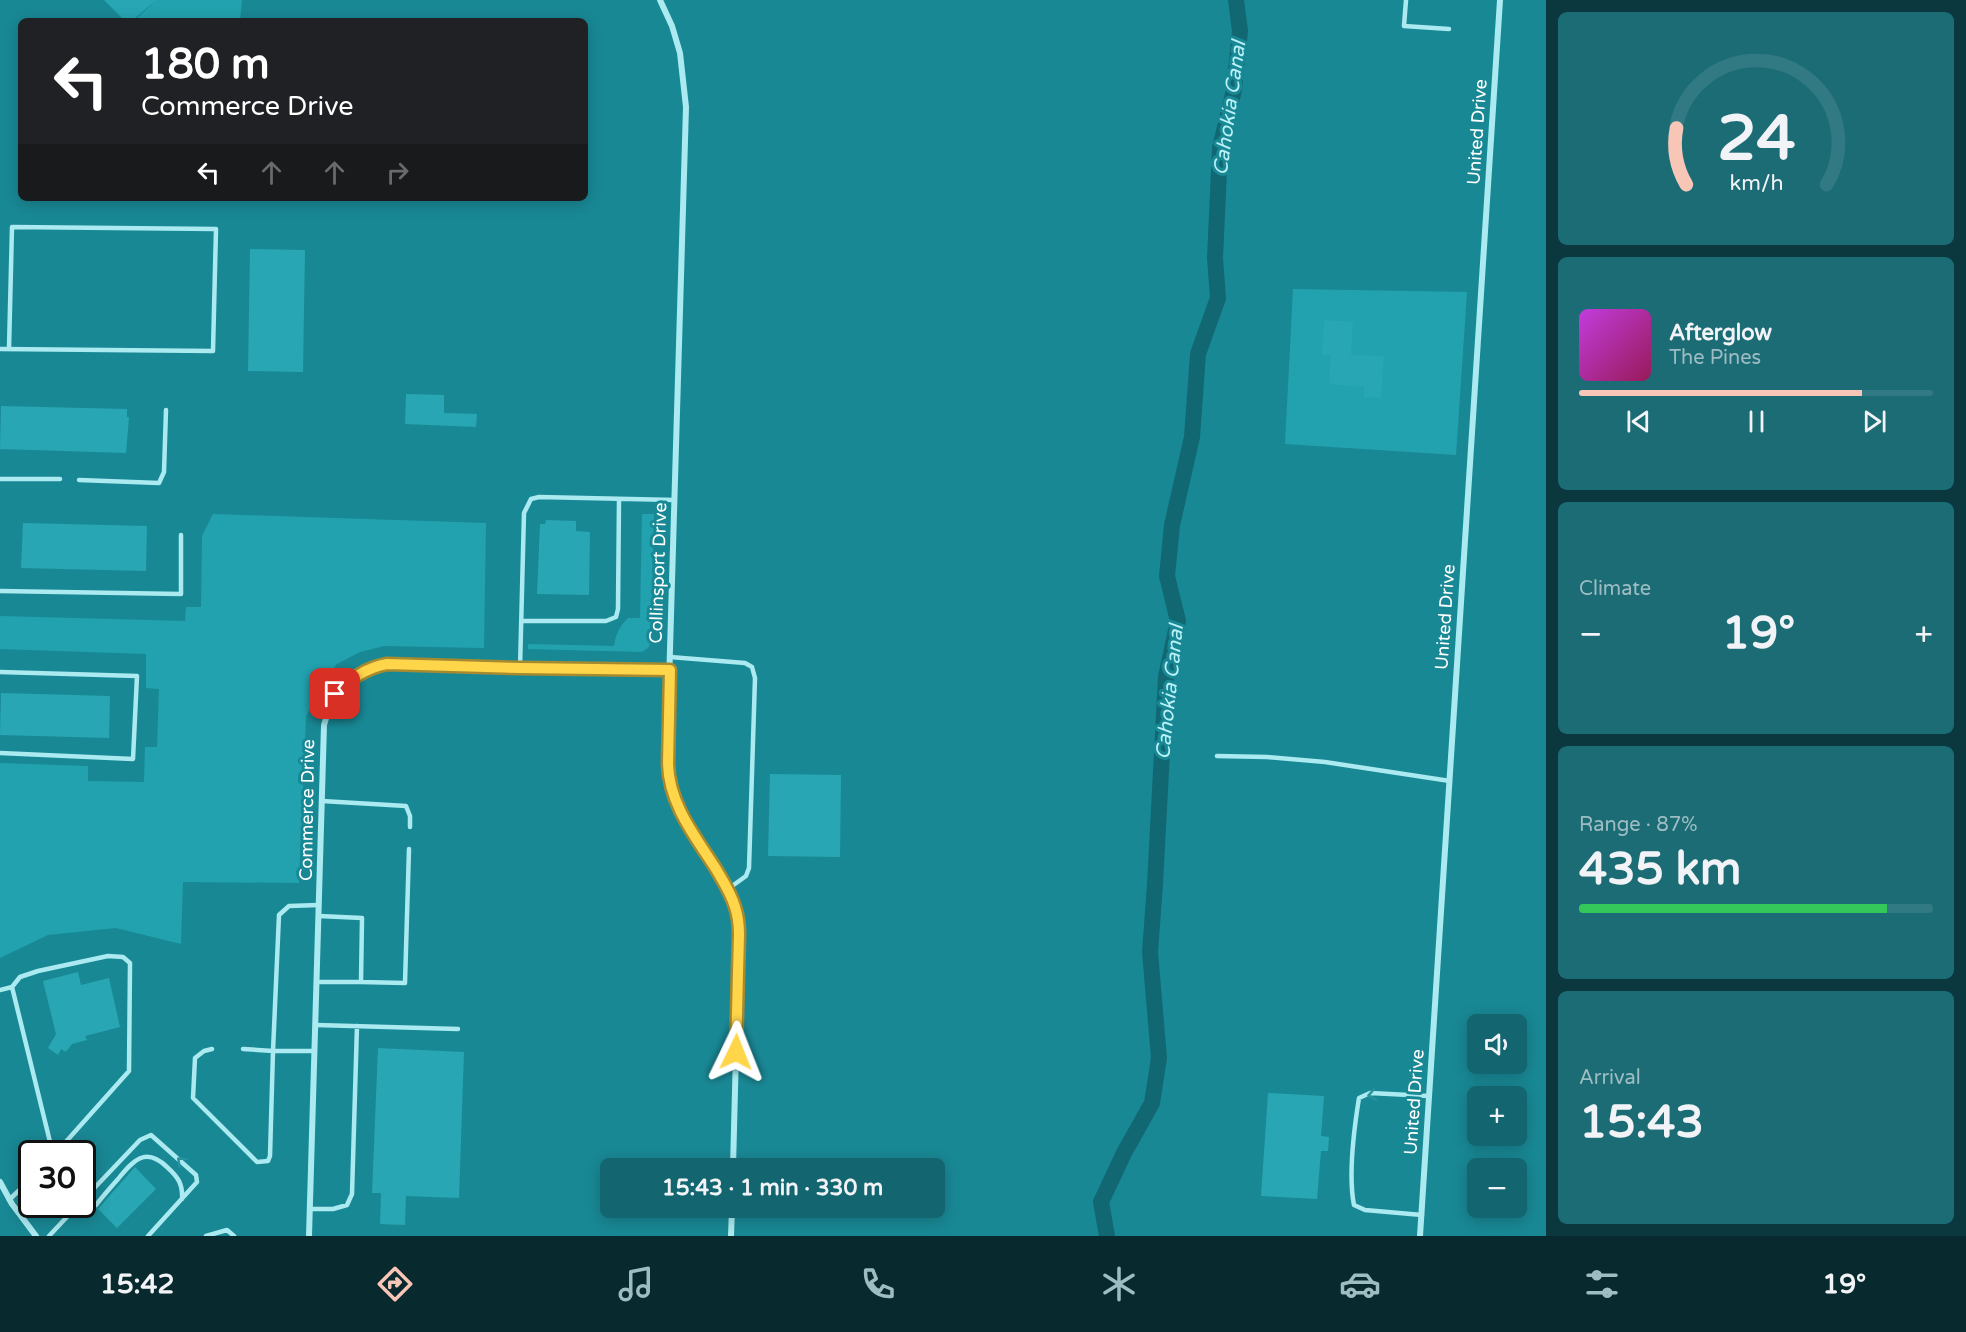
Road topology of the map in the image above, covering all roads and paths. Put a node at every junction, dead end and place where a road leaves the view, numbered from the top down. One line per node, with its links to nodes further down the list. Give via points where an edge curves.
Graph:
1 (660, 0): 12 (street, Collinsport Drive, via 680,53 686,107)
2 (1406, 0): 4 (lane, via 1404,26)
3 (1500, 0): 22 (street, United Drive)
4 (1449, 29)
5 (0, 349): 6 (lane)
6 (9, 349): 6 (lane, via 213,351 216,229 12,226)
7 (166, 410): 10 (lane, via 164,472 159,483)
8 (0, 479): 9 (lane)
9 (60, 479)
10 (78, 480)
11 (619, 499): 12 (lane); 15 (lane, via 531,499 524,513); 15 (lane, via 616,617 606,621)
12 (675, 500): 16 (street, Collinsport Drive)
13 (181, 535): 14 (lane, via 181,594)
14 (0, 591)
15 (521, 621): 17 (lane)
16 (670, 657): 18 (street, Collinsport Drive); 26 (lane, via 745,663 752,667 755,678 749,868 746,876)
17 (520, 668): 18 (street, Commerce Drive); 23 (street, Commerce Drive, via 387,664 358,674 335,694 329,706 324,724)
18 (670, 670): 26 (street, Collinsport Drive, via 668,777 674,801)
19 (0, 672): 20 (lane, via 137,676 133,759)
20 (0, 753)
21 (1217, 756): 22 (lane, via 1325,762)
22 (1450, 781): 40 (street, United Drive)
23 (322, 801): 24 (lane, via 406,806); 27 (street, Commerce Drive)
24 (410, 827)
25 (409, 849): 30 (lane, via 405,983)
26 (728, 889): 43 (street, Collinsport Drive, via 735,905 739,934)
27 (320, 905): 28 (street, Commerce Drive); 38 (lane, via 289,906 279,915)
28 (319, 916): 29 (street, Commerce Drive); 30 (lane, via 362,918)
29 (317, 982): 30 (lane); 33 (street, Commerce Drive)
30 (362, 982)
31 (12, 987): 32 (lane); 41 (lane); 42 (lane, via 20,977 38,971 108,956 123,957 130,963 129,1071)
32 (0, 990)
33 (316, 1026): 34 (lane); 39 (street, Commerce Drive)
34 (357, 1026): 35 (lane); 50 (lane, via 352,1194 347,1205)
35 (458, 1029)
36 (212, 1049): 38 (lane, via 195,1058 193,1098 261,1163 270,1156)
37 (243, 1049): 38 (lane)
38 (273, 1051): 39 (lane)
39 (315, 1051): 50 (street, Commerce Drive)
40 (1430, 1096): 51 (street, United Drive); 51 (lane, one-way to 51, via 1370,1093 1359,1098 1351,1190 1354,1205 1365,1210)
41 (50, 1140)
42 (67, 1140)
43 (733, 1158)
44 (0, 1182): 48 (street)
45 (96, 1186): 47 (lane, one-way to 45, via 196,1185 195,1175 151,1135 140,1140)
46 (18, 1191): 48 (lane)
47 (182, 1199): 49 (lane, via 183,1186 171,1170 160,1160 144,1157 132,1162); 57 (lane)
48 (9, 1200): 55 (street)
49 (96, 1205)
50 (311, 1209): 59 (street, Commerce Drive)
51 (1422, 1215): 61 (street, United Drive)
52 (66, 1218): 56 (lane)
53 (732, 1218): 60 (street)
54 (230, 1234): 58 (lane)
55 (36, 1236)
56 (49, 1236)
57 (148, 1236)
58 (206, 1236)
59 (309, 1236)
60 (731, 1236)
61 (1420, 1236)

